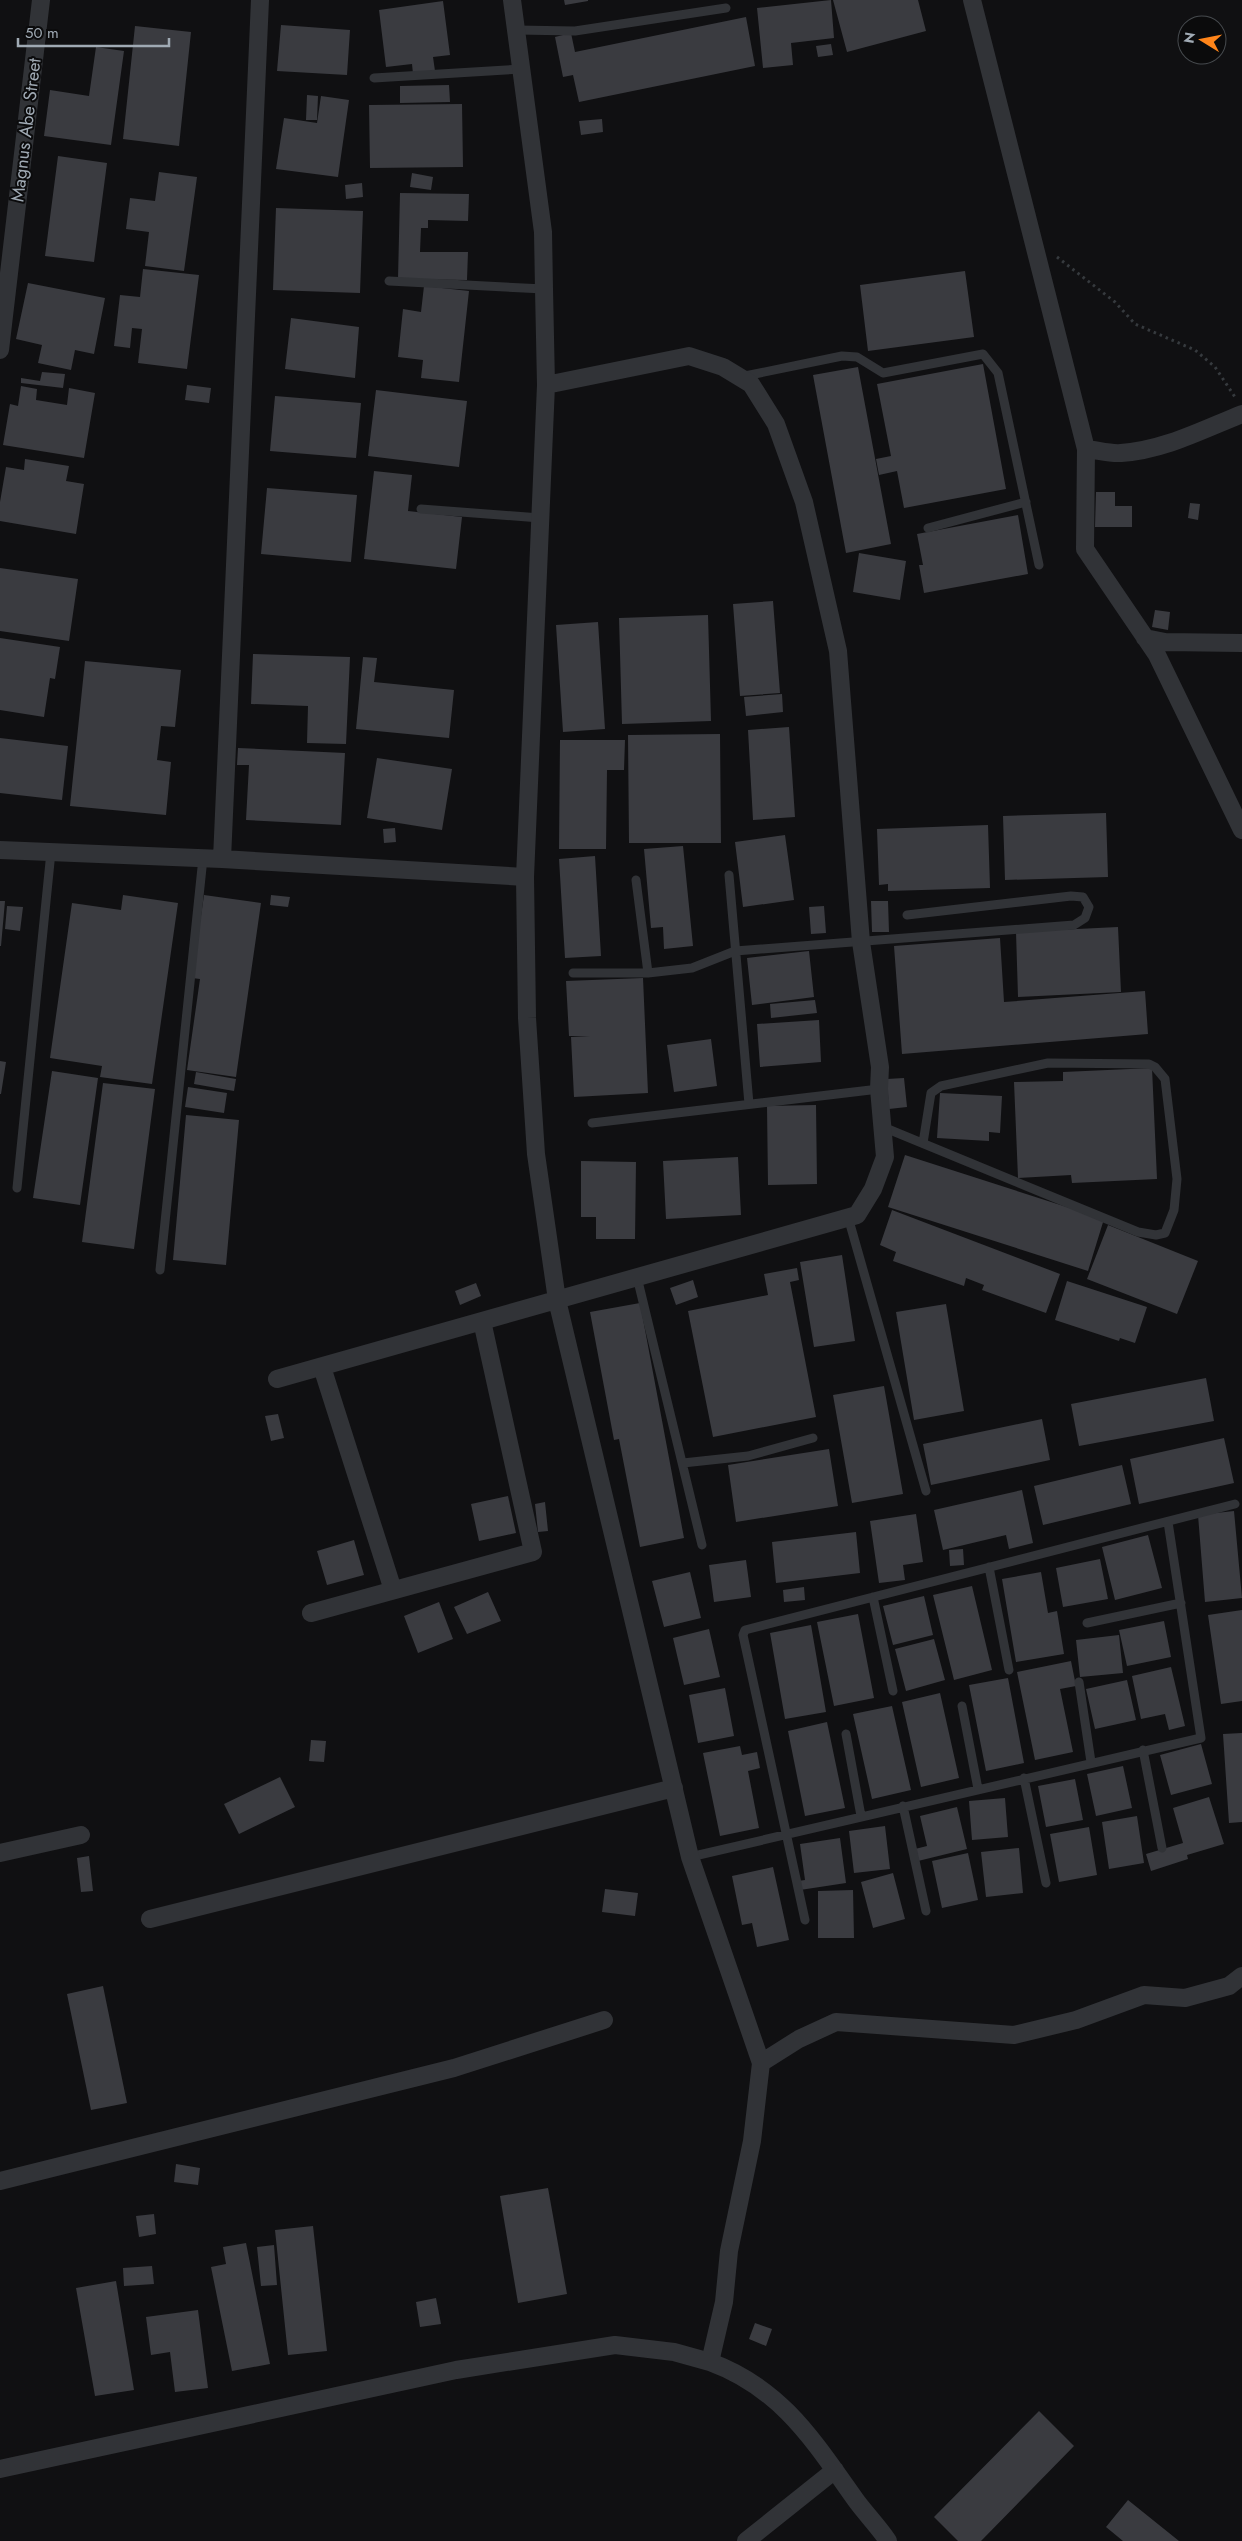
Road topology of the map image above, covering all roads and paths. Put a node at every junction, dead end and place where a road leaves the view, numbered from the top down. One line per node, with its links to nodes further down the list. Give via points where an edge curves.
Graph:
1 (41, 0): 12 (street, Magnus Abe Street)
2 (260, 0): 28 (street)
3 (512, 0): 6 (street)
4 (972, 0): 9 (street)
5 (726, 8): 6 (lane, via 575,31)
6 (518, 30): 7 (street)
7 (522, 69): 8 (lane); 11 (street, via 543,232)
8 (374, 78)
9 (1036, 249): 15 (path, via 1058,257 1089,280 1135,324 1195,350 1215,367); 16 (street)
10 (390, 281): 11 (lane)
11 (544, 289): 14 (street)
12 (0, 350)
13 (739, 377): 14 (street, via 723,367 689,356); 17 (lane, via 842,356 857,357 882,373 983,354 998,373); 33 (street, via 751,384 776,424 804,502 838,651)
14 (546, 385): 19 (street)
15 (1239, 406): 16 (street, via 1188,437 1154,448 1119,453)
16 (1086, 448): 22 (street, via 1085,549)
17 (1026, 502): 20 (lane); 21 (lane)
18 (421, 509): 19 (lane)
19 (540, 518): 30 (street)
20 (928, 528)
21 (1039, 565)
22 (1145, 638): 23 (street, via 1164,642); 24 (street, via 1157,655)
23 (1242, 643)
24 (1242, 830)
25 (0, 850): 26 (street)
26 (51, 852): 27 (street); 42 (lane)
27 (203, 858): 28 (street); 44 (lane)
28 (222, 859): 30 (street)
29 (729, 874): 34 (lane)
30 (526, 877): 46 (street, via 527,1018 536,1154)
31 (636, 880): 36 (lane)
32 (906, 915): 33 (lane, via 1071,896 1083,897 1089,907 1086,918 1074,925)
33 (861, 942): 34 (lane); 37 (street, via 880,1067)
34 (735, 951): 36 (lane, via 692,968); 38 (lane)
35 (573, 973): 36 (lane)
36 (648, 973)
37 (878, 1089): 38 (lane); 40 (street)
38 (749, 1104): 39 (lane)
39 (592, 1123)
40 (883, 1127): 41 (lane); 43 (street, via 885,1157 874,1189 857,1214)
41 (923, 1143): 41 (lane, via 931,1093 941,1086 1048,1063 1149,1064 1160,1071 1167,1087 1177,1179 1174,1210 1164,1233 1138,1232)
42 (17, 1188)
43 (848, 1217): 45 (street); 52 (lane)
44 (160, 1270)
45 (637, 1277): 46 (street); 51 (lane)
46 (557, 1300): 47 (street); 70 (street)
47 (482, 1321): 48 (street); 57 (street, via 532,1552)
48 (322, 1367): 49 (street); 57 (street)
49 (278, 1380)
50 (813, 1438): 51 (lane, via 748,1456)
51 (683, 1464): 55 (lane)
52 (926, 1491)
53 (1235, 1504): 54 (lane)
54 (1168, 1522): 56 (lane); 59 (lane)
55 (702, 1544)
56 (989, 1567): 58 (lane); 62 (lane)
57 (393, 1590): 60 (street)
58 (874, 1597): 64 (lane); 74 (lane, via 745,1630 743,1635)
59 (1181, 1604): 61 (lane); 67 (lane, via 1201,1738)
60 (311, 1613)
61 (1087, 1623)
62 (1009, 1670)
63 (1079, 1682): 68 (lane)
64 (893, 1691)
65 (962, 1706): 71 (lane)
66 (846, 1734): 73 (lane)
67 (1143, 1750): 68 (lane); 76 (lane)
68 (1091, 1762): 69 (lane)
69 (1024, 1778): 71 (lane); 79 (lane)
70 (674, 1788): 78 (street); 81 (street)
71 (978, 1789): 72 (lane)
72 (903, 1806): 73 (lane); 80 (lane)
73 (862, 1816): 74 (lane)
74 (785, 1834): 78 (lane); 82 (lane)
75 (81, 1835): 77 (street)
76 (1162, 1848)
77 (0, 1852)
78 (690, 1857): 85 (street)
79 (1046, 1883)
80 (926, 1911)
81 (150, 1918)
82 (805, 1920)
83 (1242, 1976): 85 (street, via 1229,1986 1185,1998 1144,1995 1076,2020 1014,2035 836,2022)
84 (604, 2020): 86 (street, via 454,2068)
85 (761, 2062): 87 (street, via 752,2141 729,2251 724,2302)
86 (0, 2181)
87 (710, 2362): 88 (street, via 674,2352 615,2345 456,2370); 89 (street, via 736,2372 769,2394 816,2442)
88 (0, 2469)
89 (835, 2470): 90 (street); 91 (street)
90 (746, 2541)
91 (888, 2541)

